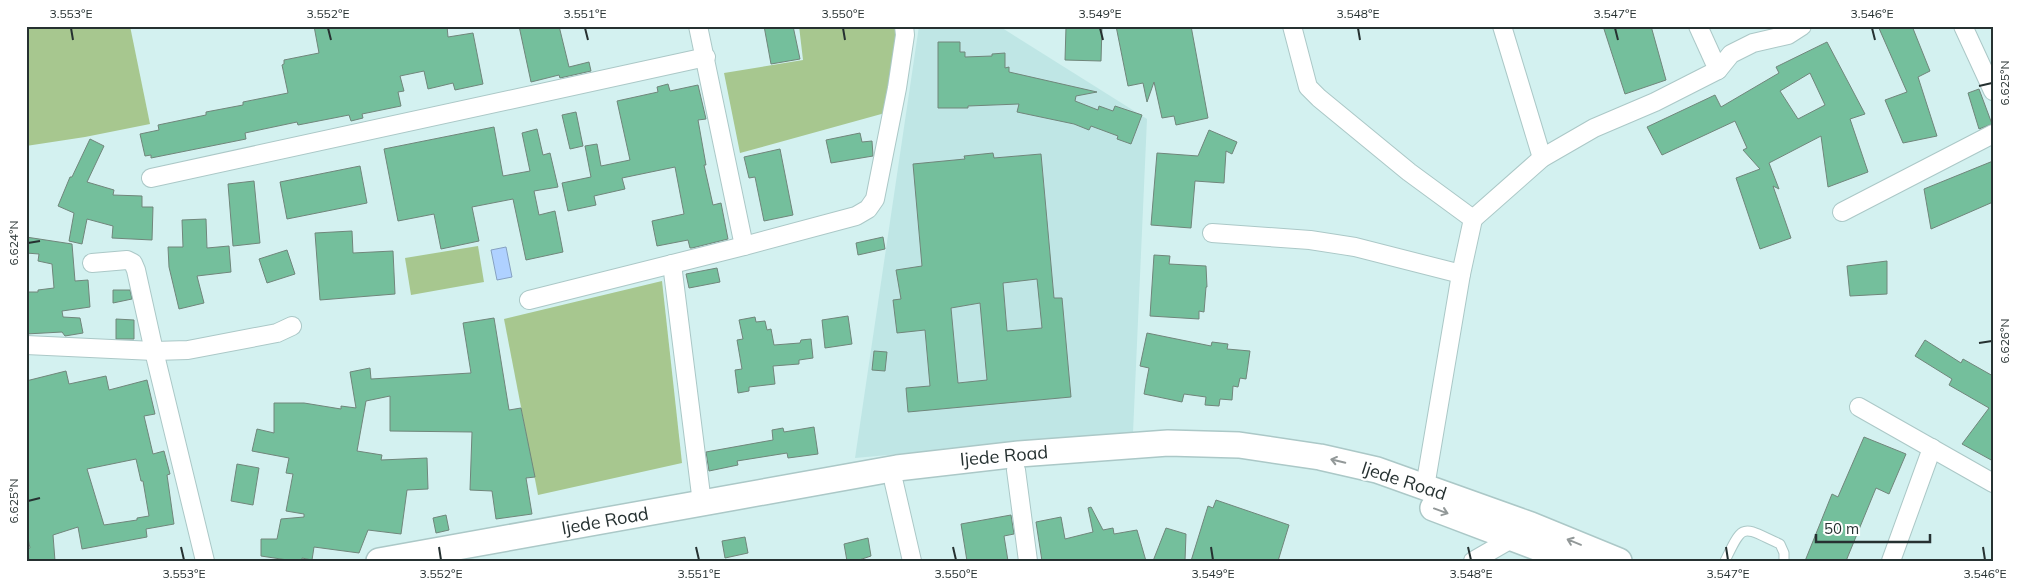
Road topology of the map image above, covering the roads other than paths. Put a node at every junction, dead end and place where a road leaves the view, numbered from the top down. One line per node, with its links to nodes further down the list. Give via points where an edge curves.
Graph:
1 (698, 26): 8 (street)
2 (904, 26): 17 (street, via 897,88 875,199 868,209 856,216)
3 (1292, 26): 15 (street, via 1308,87 1409,172)
4 (1502, 26): 12 (street)
5 (1698, 26): 9 (street)
6 (1802, 26): 9 (street, via 1788,35 1753,43 1732,54)
7 (1963, 26): 10 (street)
8 (706, 57): 13 (street); 17 (street)
9 (1718, 70): 12 (street, via 1594,128)
10 (1993, 91)
11 (1993, 134): 14 (street)
12 (1542, 158): 15 (street)
13 (151, 178)
14 (1842, 212)
15 (1474, 219): 20 (street)
16 (1212, 233): 20 (street, via 1310,240 1355,247)
17 (744, 246): 19 (street)
18 (92, 263): 24 (street, via 127,260 133,263)
19 (672, 264): 21 (street); 32 (street)
20 (1461, 274): 30 (street)
21 (530, 300)
22 (292, 326): 24 (street, via 277,333 188,350)
23 (26, 345): 24 (street)
24 (154, 351): 34 (street)
25 (1859, 407): 26 (street)
26 (1932, 448): 28 (street); 44 (street)
27 (1016, 470): 29 (main road, Ijede Road); 33 (main road, Ijede Road, one-way to 33, via 1164,458 1233,461 1369,485); 38 (street)
28 (1993, 483)
29 (894, 484): 31 (main road, Ijede Road); 37 (street)
30 (1426, 487): 31 (main road, Ijede Road, one-way to 31, via 1376,470 1320,457 1239,445 1168,443 897,468); 41 (main road, Ijede Road, one-way to 30, via 1532,524)
31 (789, 494): 32 (main road, Ijede Road); 36 (main road, Ijede Road)
32 (702, 503): 35 (main road, Ijede Road)
33 (1513, 538): 39 (street); 40 (main road, Ijede Road)
34 (205, 561)
35 (379, 561)
36 (462, 561)
37 (912, 561)
38 (1028, 561)
39 (1473, 561)
40 (1573, 561)
41 (1619, 561)
42 (1726, 561): 43 (lane, via 1740,532 1748,530 1780,544)
43 (1784, 561)
44 (1891, 561)

